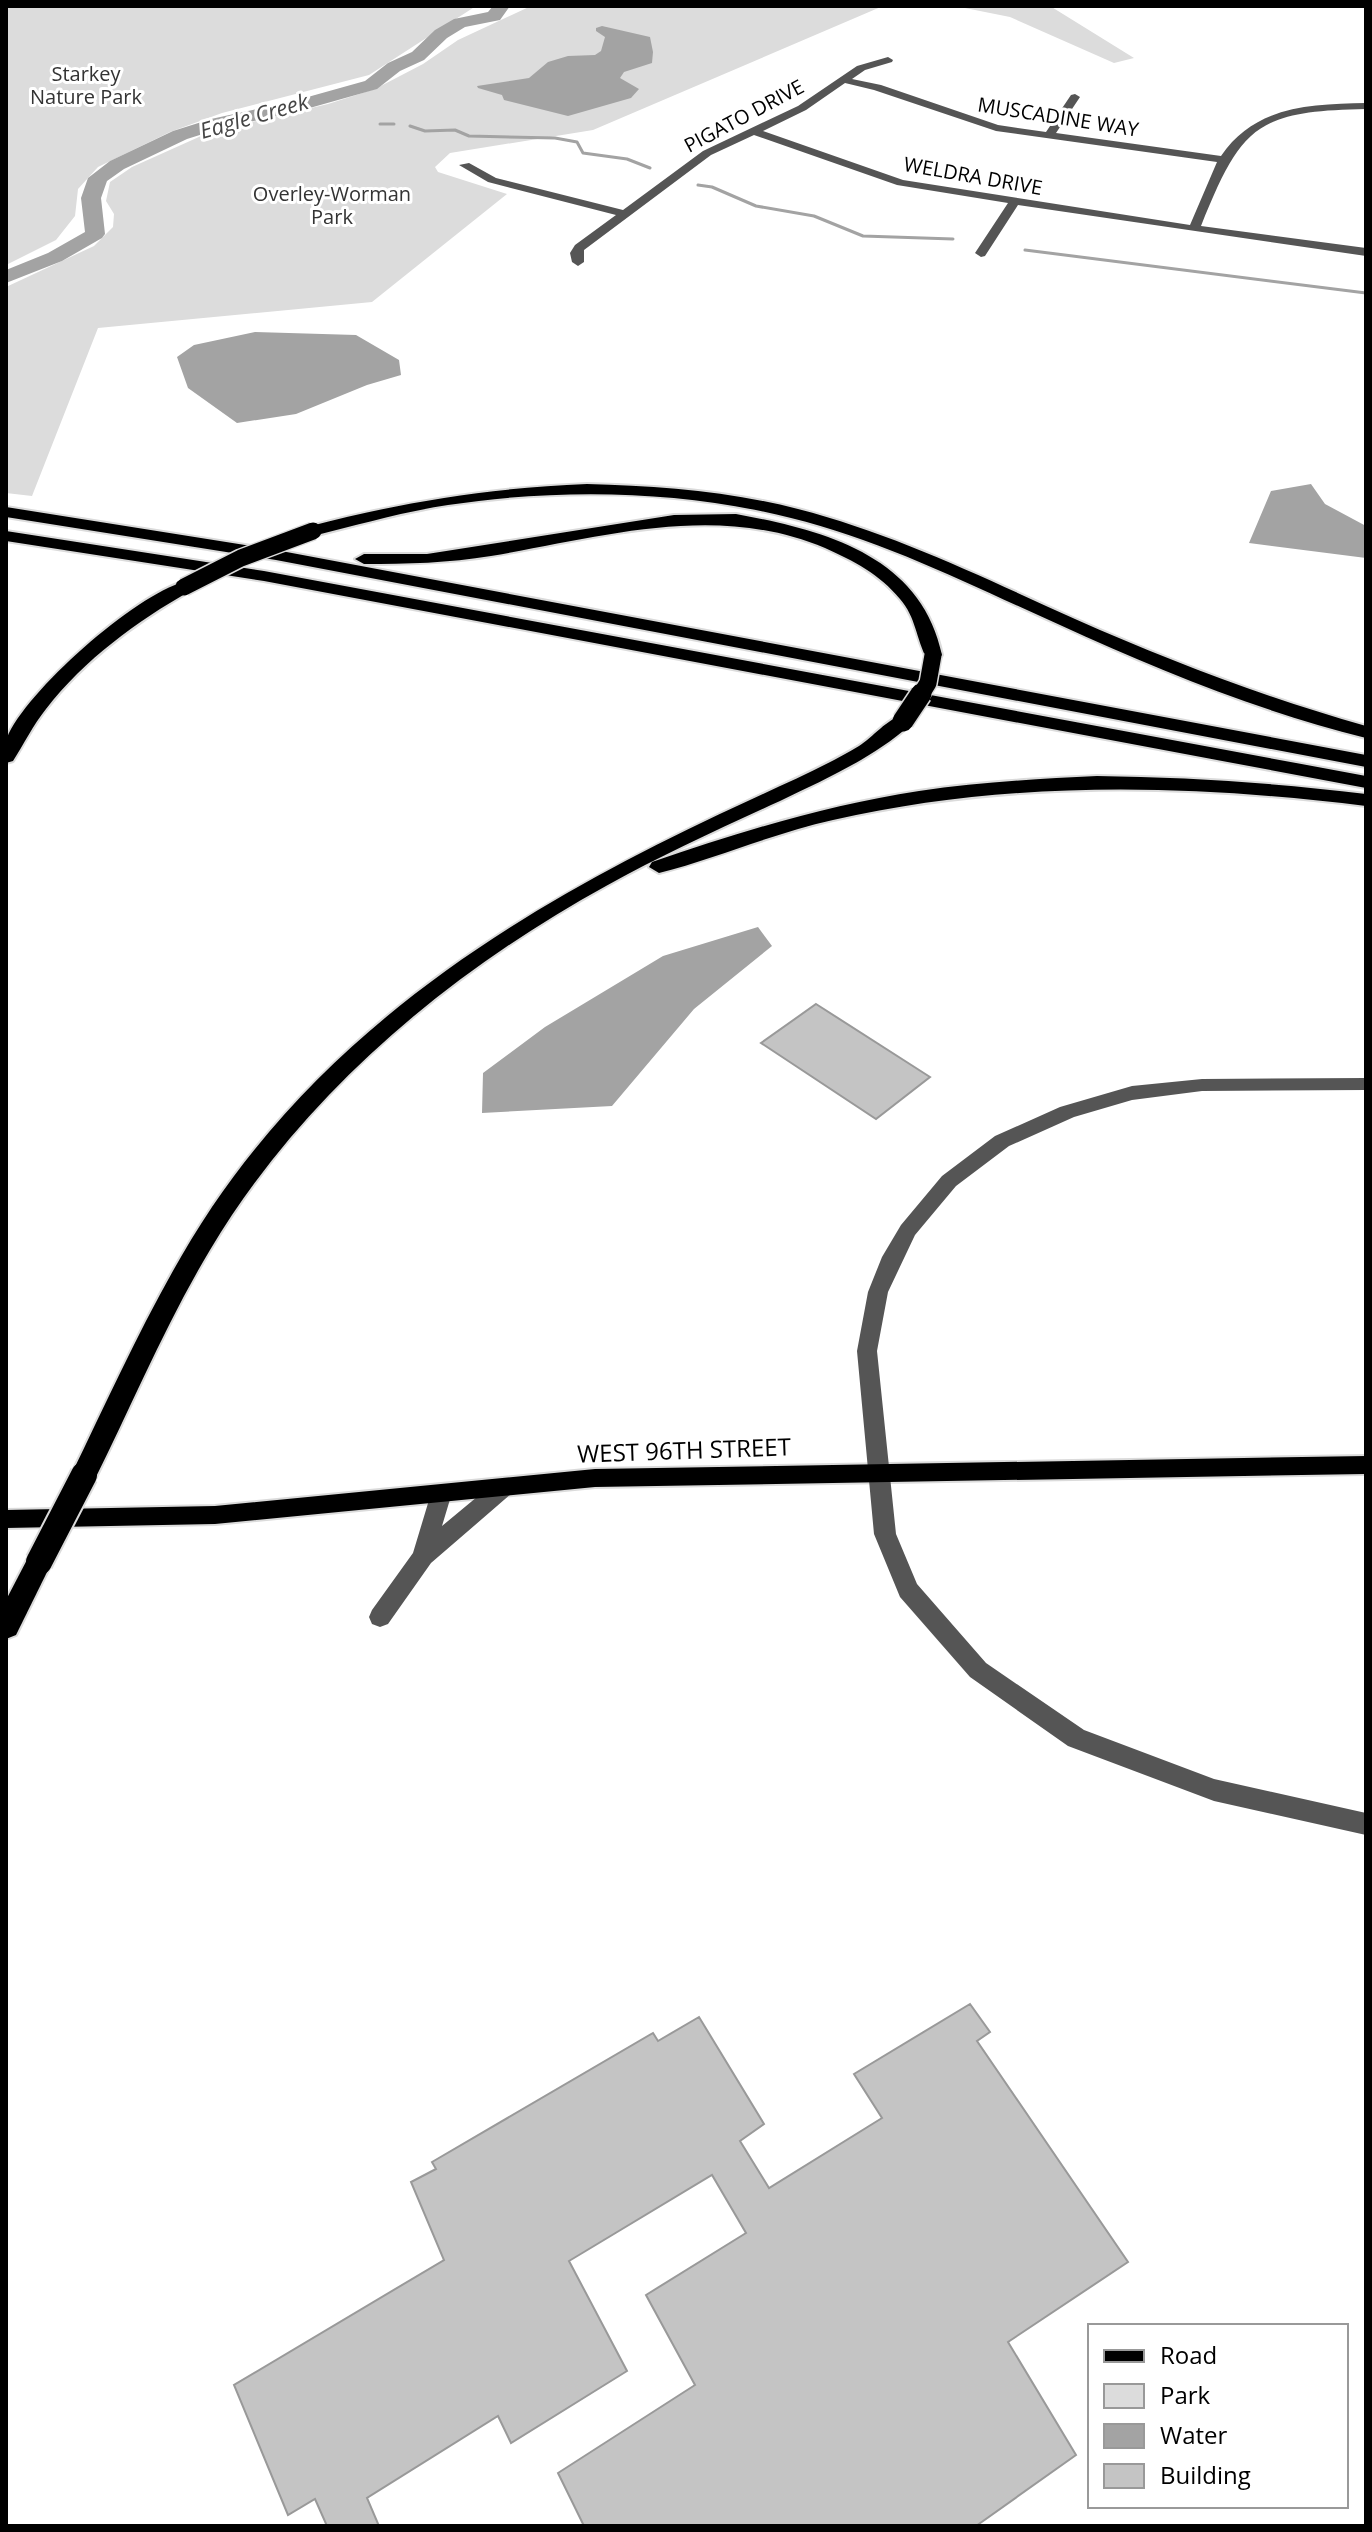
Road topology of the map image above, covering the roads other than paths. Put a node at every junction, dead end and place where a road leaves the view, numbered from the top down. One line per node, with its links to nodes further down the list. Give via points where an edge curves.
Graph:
1 (888, 60): 2 (street, PIGATO DRIVE)
2 (844, 80): 5 (street, PIGATO DRIVE); 6 (street, MUSCADINE WAY, via 970,121)
3 (1075, 97): 6 (street)
4 (1366, 108): 7 (street, via 1300,112 1260,124 1243,135)
5 (754, 131): 9 (street, WELDRA DRIVE, via 901,183); 10 (street, PIGATO DRIVE, via 707,153)
6 (1049, 136): 7 (street, MUSCADINE WAY)
7 (1224, 160): 11 (street)
8 (465, 165): 10 (street, via 492,180)
9 (1014, 202): 11 (street, WELDRA DRIVE); 13 (street)
10 (623, 213): 14 (street, PIGATO DRIVE, via 579,248)
11 (1194, 229): 12 (street, WELDRA DRIVE)
12 (1366, 252)
13 (981, 253)
14 (578, 262)
15 (6, 512): 17 (highway)
16 (6, 536): 21 (highway, via 294,581)
17 (189, 539): 20 (highway); 23 (highway, bridge, via 396,560 688,518 752,523 824,541 854,554 905,592 924,620 933,655 928,683 903,721 858,754 595,884)
18 (1366, 732): 19 (highway, bridge, via 1245,696 824,521 763,507 637,491 518,492 411,506 313,531 184,587 119,628 69,673 33,713)
19 (6, 757)
20 (1366, 761)
21 (1366, 782)
22 (1366, 800): 23 (highway, via 1260,786 1114,780 1015,784 903,798 808,818 690,855)
23 (512, 936): 32 (highway, bridge, via 387,1026 327,1081 244,1179 197,1253)
24 (1366, 1084): 26 (street, via 1202,1085 1132,1093 1067,1112 979,1156 926,1206 892,1257 878,1292 867,1351)
25 (1366, 1465): 26 (main road, WEST 96TH STREET)
26 (876, 1471): 27 (main road, WEST 96TH STREET, via 595,1478); 33 (street, via 885,1534 908,1590 978,1670 1076,1738 1214,1790)
27 (503, 1488): 28 (main road, WEST 96TH STREET); 30 (street)
28 (440, 1496): 29 (main road, WEST 96TH STREET, via 215,1515); 30 (street)
29 (6, 1519)
30 (423, 1556): 31 (street)
31 (380, 1617)
32 (6, 1627)
33 (1366, 1824)

